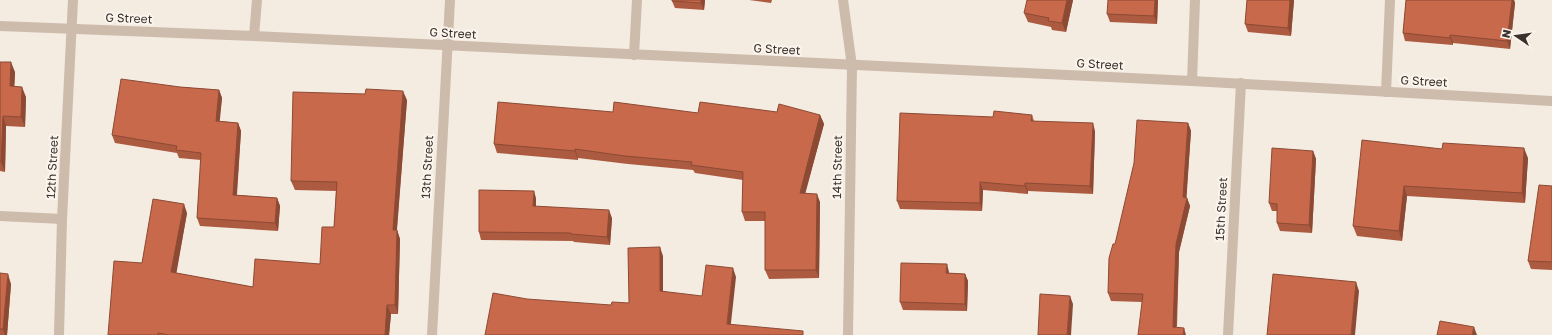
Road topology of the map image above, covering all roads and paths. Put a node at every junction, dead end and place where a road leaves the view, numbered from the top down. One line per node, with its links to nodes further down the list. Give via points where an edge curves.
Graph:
1 (73, 0): 9 (street, 12th Street)
2 (257, 0): 10 (street)
3 (450, 0): 11 (street, 13th Street)
4 (637, 0): 12 (street)
5 (843, 0): 13 (street, 14th Street)
6 (1195, 0): 14 (street)
7 (1390, 0): 16 (street)
8 (0, 26): 9 (street, G Street)
9 (72, 29): 10 (street, G Street); 19 (street, 12th Street)
10 (254, 36): 11 (street, G Street)
11 (447, 45): 12 (street, G Street); 21 (street, 13th Street)
12 (634, 55): 13 (street, G Street)
13 (852, 66): 14 (street, G Street); 22 (street, 14th Street)
14 (1192, 81): 15 (street, G Street)
15 (1241, 84): 16 (street, G Street); 23 (street, 15th Street)
16 (1386, 92): 17 (street, G Street)
17 (1552, 101)
18 (0, 216): 19 (street)
19 (62, 219): 20 (street, 12th Street)
20 (59, 335)
21 (432, 335)
22 (848, 335)
23 (1228, 335)

